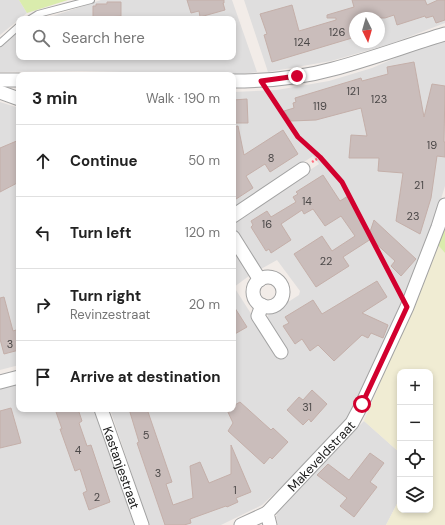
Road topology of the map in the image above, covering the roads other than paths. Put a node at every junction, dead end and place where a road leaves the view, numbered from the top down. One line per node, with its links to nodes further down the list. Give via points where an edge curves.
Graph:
1 (91, 0): 2 (lane)
2 (35, 16)
3 (16, 29): 5 (lane)
4 (445, 34): 8 (street, via 333,69 261,81)
5 (0, 43)
6 (0, 80): 7 (street)
7 (16, 80)
8 (236, 81)
9 (0, 92): 10 (street)
10 (16, 98)
11 (303, 169): 13 (street)
12 (445, 205): 21 (street, Makeveldstraat, via 407,307 352,423)
13 (236, 214)
14 (236, 242): 15 (street)
15 (260, 280): 16 (street, via 256,284 254,296); 16 (street, via 274,278 283,290 279,302 274,305)
16 (262, 305): 17 (street, via 258,316)
17 (281, 352)
18 (16, 378): 19 (street)
19 (0, 382)
20 (102, 412): 22 (street, Kastanjestraat)
21 (269, 519): 23 (street)
22 (142, 525)
23 (240, 525)

